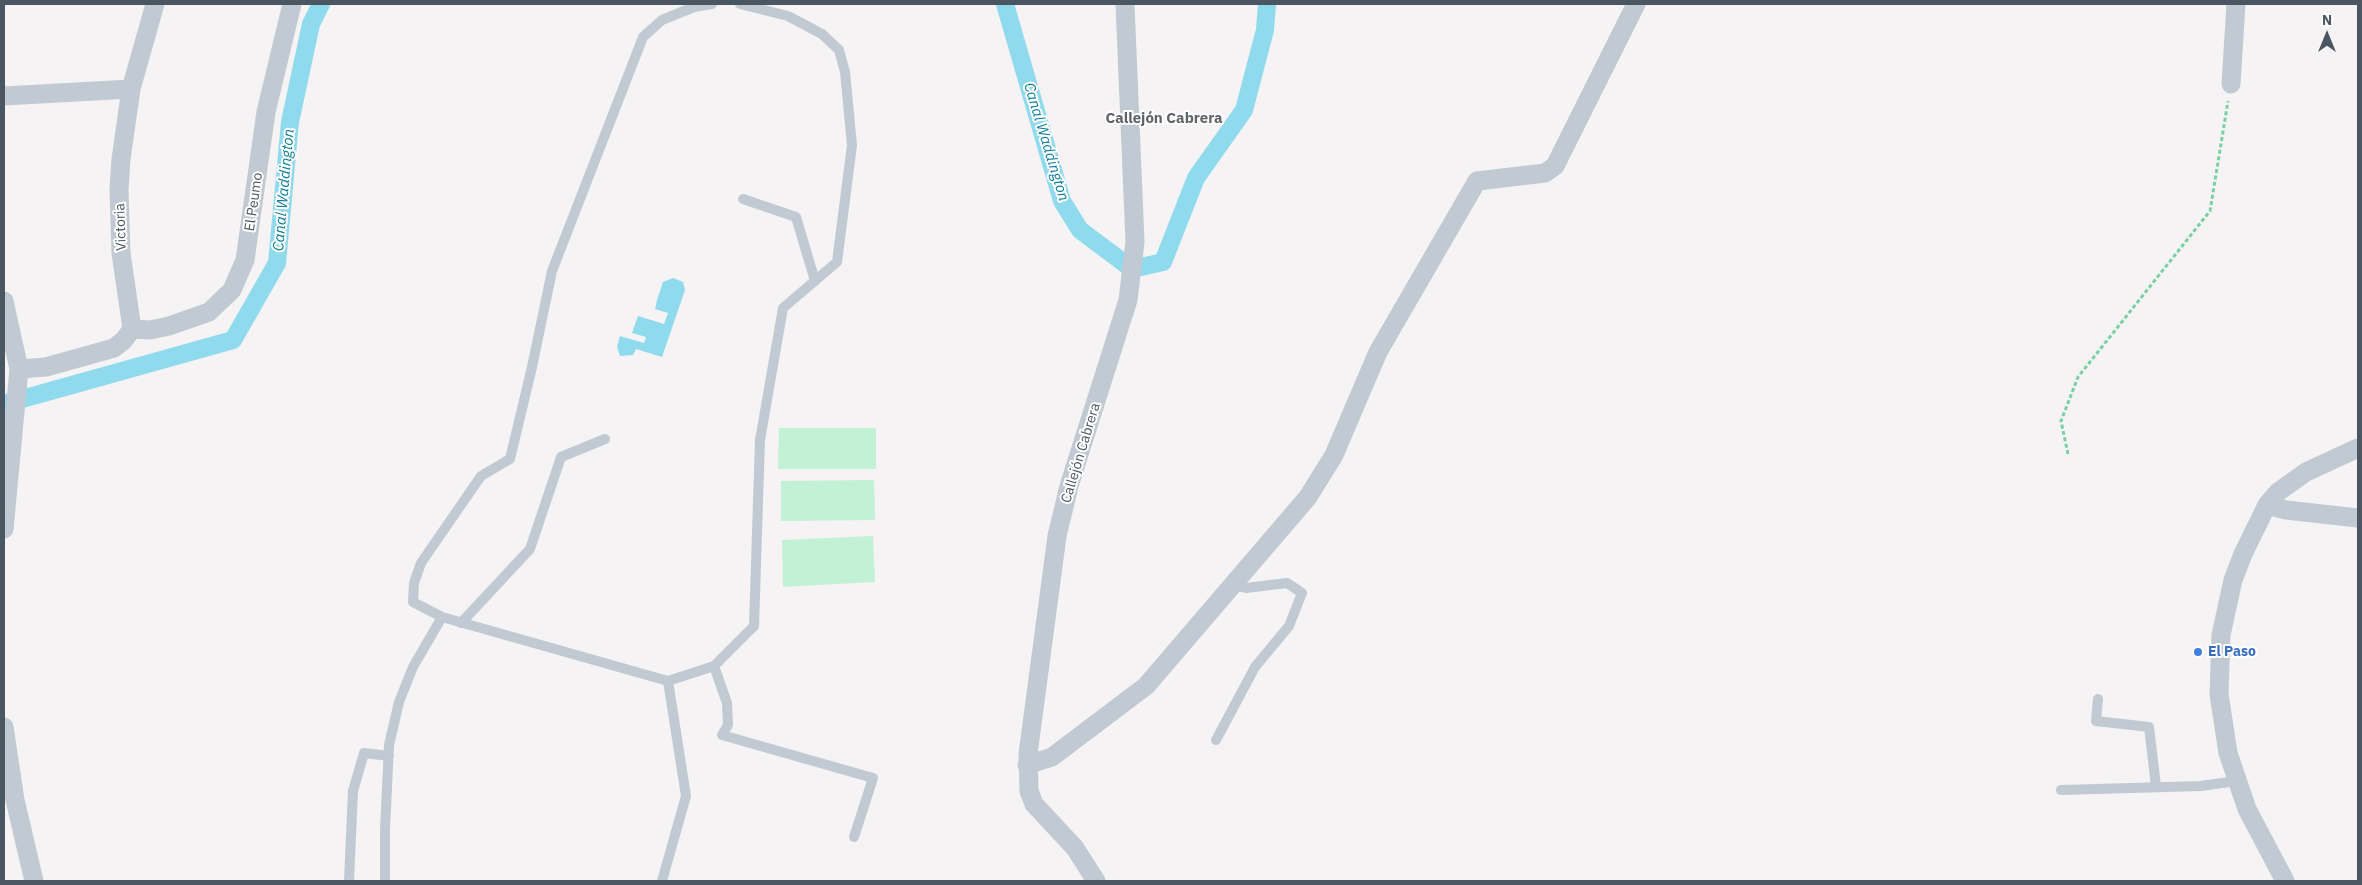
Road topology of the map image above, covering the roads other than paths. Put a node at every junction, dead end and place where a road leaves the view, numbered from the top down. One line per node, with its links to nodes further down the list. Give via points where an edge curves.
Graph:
1 (156, 4): 9 (street, Victoria)
2 (292, 4): 14 (street, El Peumo, via 266,112 245,260 232,290 209,312 170,326)
3 (712, 4): 22 (lane, via 694,7 662,20 643,38 552,271 510,458 481,476 421,563 414,583 413,602)
4 (740, 4): 12 (lane, via 788,16 822,34 839,50 846,72 852,145 837,262)
5 (1125, 4): 30 (street, Callejón Cabrera, via 1134,252 1128,300 1069,486 1057,536)
6 (1636, 4): 21 (street, via 1555,166 1545,173 1477,181 1378,352 1334,455 1308,497)
7 (2236, 4): 8 (street)
8 (2231, 84)
9 (131, 89): 10 (street); 14 (street, Victoria, via 123,135 119,198 121,253)
10 (4, 96)
11 (744, 199): 12 (lane, via 796,217)
12 (815, 281): 24 (lane, via 783,308 760,440 754,626)
13 (4, 301): 15 (street)
14 (132, 329): 15 (street, via 114,348)
15 (18, 374): 20 (street)
16 (605, 439): 23 (lane, via 561,457 530,549)
17 (2358, 448): 18 (street, via 2298,477)
18 (2267, 505): 19 (street); 31 (street, via 2250,537 2234,580 2222,635 2219,694)
19 (2358, 518)
20 (4, 529)
21 (1234, 585): 28 (lane, via 1246,588 1287,583 1302,593 1289,626 1255,668); 30 (street, via 1146,686 1052,757)
22 (442, 617): 23 (lane); 29 (lane, via 413,668 400,702)
23 (461, 623): 25 (lane)
24 (714, 666): 25 (lane); 34 (lane, via 727,703 728,725 722,735 873,778)
25 (668, 681): 38 (lane, via 686,796)
26 (2098, 699): 32 (lane, via 2096,721 2149,726)
27 (4, 727): 35 (street, via 15,800)
28 (1216, 740)
29 (389, 756): 36 (lane, via 364,752 352,791); 37 (lane, via 384,830)
30 (1027, 764): 39 (street, Callejón Cabrera, via 1029,791 1034,804 1075,848)
31 (2236, 781): 32 (lane, via 2202,786); 40 (street)
32 (2156, 786): 33 (lane)
33 (2061, 790)
34 (854, 837)
35 (34, 881)
36 (349, 881)
37 (385, 881)
38 (662, 881)
39 (1096, 881)
40 (2285, 881)

